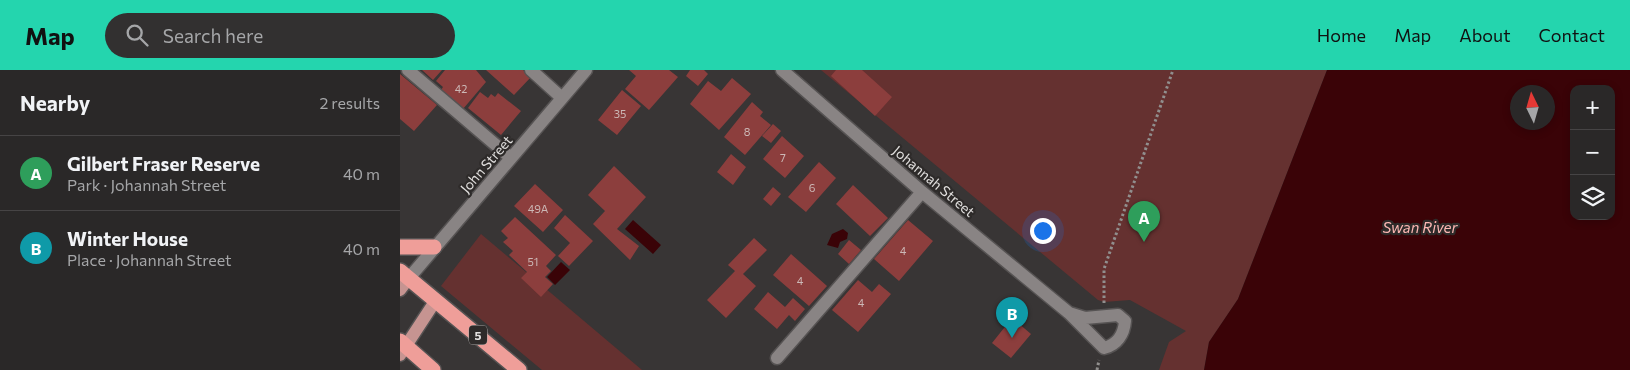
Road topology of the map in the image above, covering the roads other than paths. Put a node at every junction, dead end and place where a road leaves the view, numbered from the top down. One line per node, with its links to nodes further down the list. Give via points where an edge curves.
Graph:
1 (408, 70): 6 (street)
2 (531, 70): 5 (street)
3 (586, 70): 5 (street, John Street)
4 (782, 70): 7 (street, Johannah Street)
5 (562, 98): 6 (street, John Street)
6 (511, 158): 9 (street, John Street)
7 (922, 192): 12 (street, Johannah Street); 14 (street)
8 (400, 247): 9 (highway)
9 (434, 247): 10 (street, John Street)
10 (403, 280): 11 (highway, 5)
11 (436, 300): 13 (main road); 16 (highway, 5)
12 (1069, 313): 12 (street, Johannah Street, via 1104,348 1111,346 1124,331 1125,321 1118,315 1085,318)
13 (402, 347): 15 (highway)
14 (777, 358)
15 (433, 370)
16 (519, 370)

